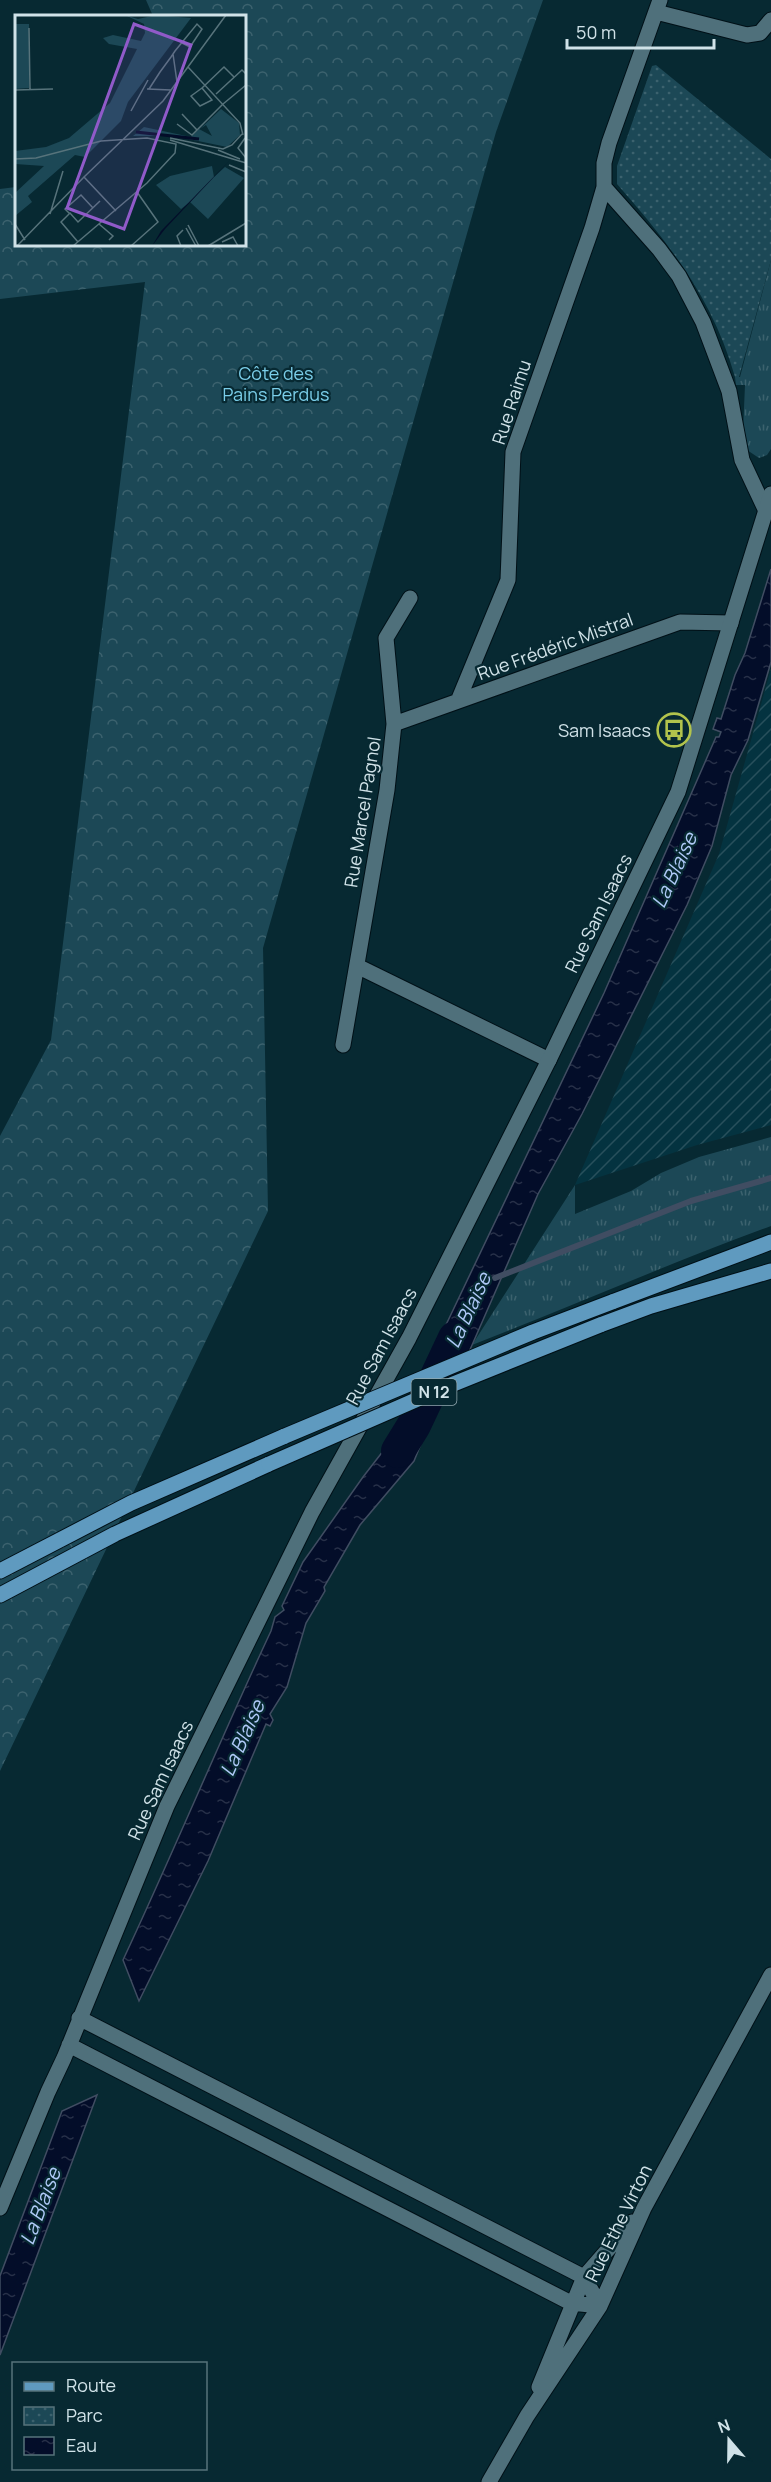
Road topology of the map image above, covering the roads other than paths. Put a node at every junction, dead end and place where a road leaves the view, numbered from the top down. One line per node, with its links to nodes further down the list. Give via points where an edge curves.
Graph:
1 (658, 6): 2 (main road, via 747,35 760,33); 3 (main road, Rue Raimu, via 609,143)
2 (771, 20)
3 (604, 187): 5 (main road, via 679,276 703,322 729,391 742,460); 8 (main road, Rue Raimu, via 513,452 508,580)
4 (771, 494): 5 (main road, Rue Sam Isaacs)
5 (766, 510): 7 (main road, Rue Sam Isaacs)
6 (411, 598): 9 (main road, Rue Marcel Pagnol, via 386,638)
7 (731, 623): 8 (main road, Rue Frédéric Mistral, via 680,622); 12 (main road, Rue Sam Isaacs, via 678,792)
8 (458, 701): 9 (main road, Rue Frédéric Mistral)
9 (394, 724): 10 (main road, Rue Marcel Pagnol, via 387,790)
10 (357, 966): 11 (main road, Rue Marcel Pagnol); 12 (main road)
11 (343, 1045)
12 (549, 1060): 18 (main road, Rue Sam Isaacs, via 409,1338 312,1512 167,1806)
13 (771, 1242): 15 (main road, N 12, bridge, via 533,1332 285,1436 131,1503)
14 (771, 1270): 16 (main road, N 12, bridge, via 651,1306 452,1385 115,1534)
15 (0, 1571)
16 (0, 1595)
17 (770, 1981): 21 (main road, Rue Ethe Virton)
18 (79, 2018): 19 (main road, Rue Sam Isaacs); 22 (main road)
19 (69, 2045): 20 (main road, Rue Sam Isaacs); 23 (main road)
20 (0, 2208)
21 (644, 2208): 22 (main road); 24 (main road, Rue Ethe Virton)
22 (584, 2277): 23 (main road); 24 (main road)
23 (571, 2303): 24 (main road); 25 (main road)
24 (600, 2306): 25 (main road, Rue Ethe Virton)
25 (527, 2416): 26 (main road, Rue Ethe Virton)
26 (489, 2482)

